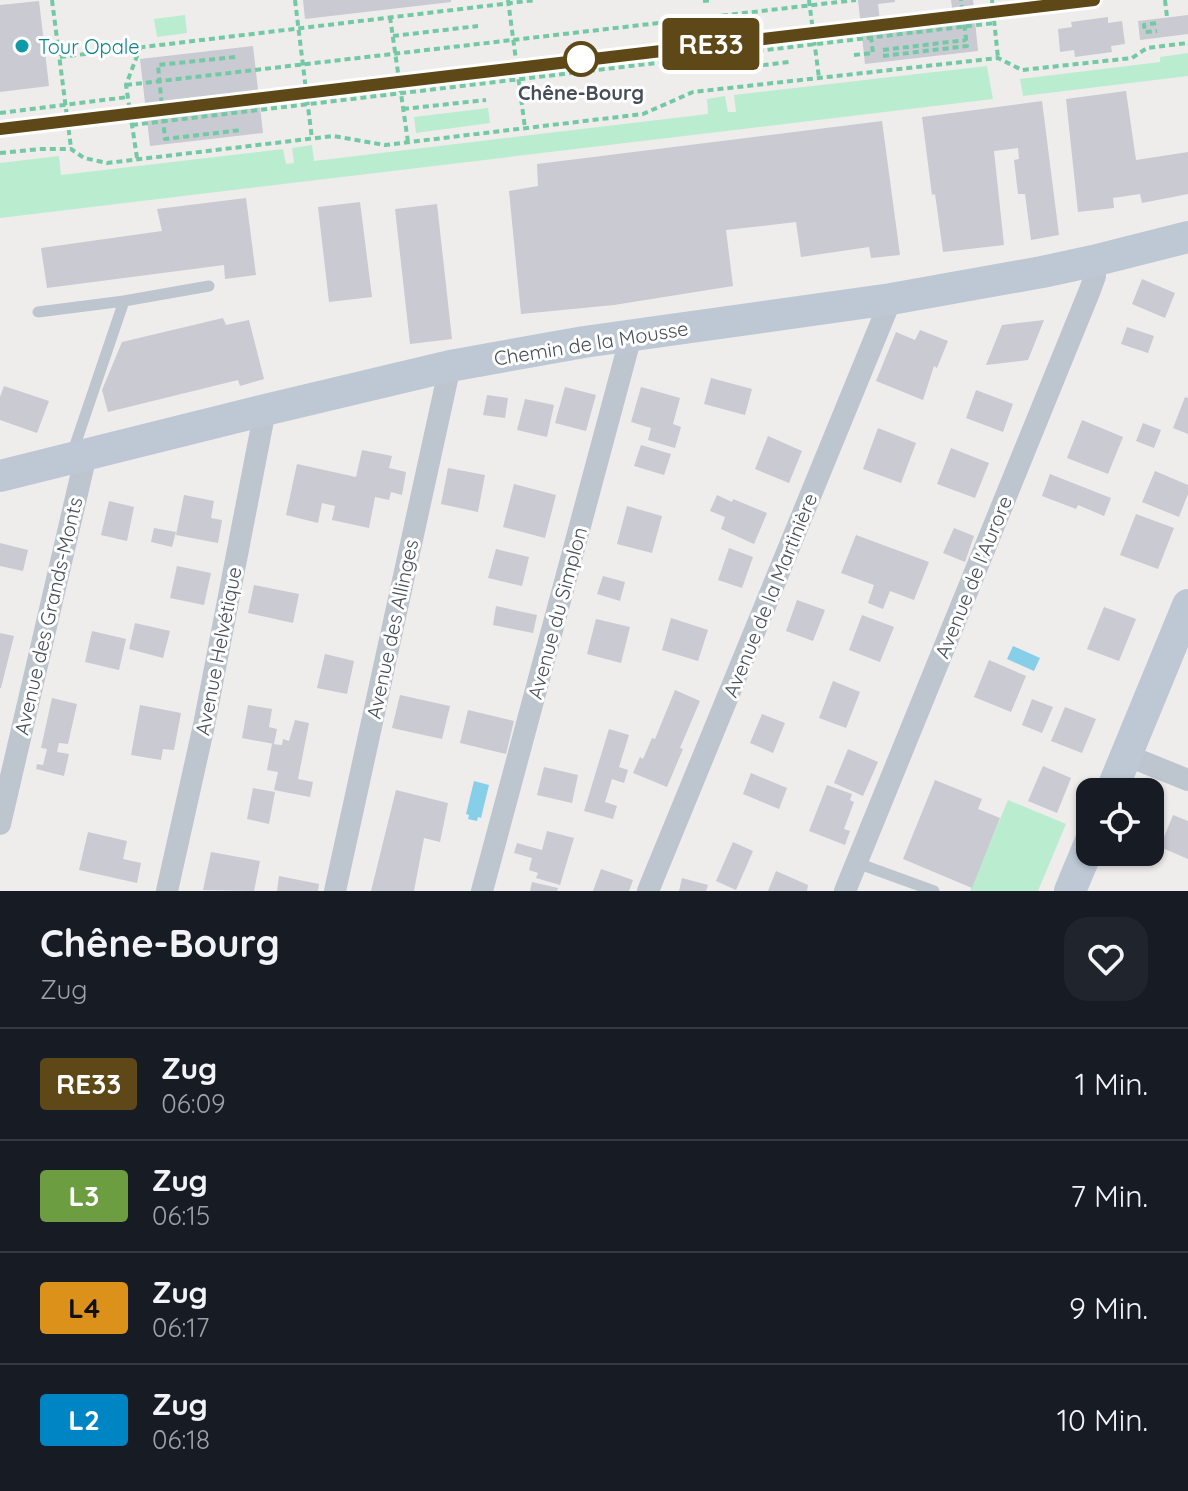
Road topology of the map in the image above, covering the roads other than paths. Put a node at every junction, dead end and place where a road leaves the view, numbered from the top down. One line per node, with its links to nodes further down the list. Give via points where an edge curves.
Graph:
1 (1188, 237): 2 (street, Chemin de la Mousse)
2 (1093, 261): 4 (street, Chemin de la Mousse); 17 (street, Avenue de l'Aurore, via 1090,290)
3 (209, 286): 5 (lane)
4 (891, 299): 7 (street, Chemin de la Mousse); 22 (street, Avenue de la Martinière)
5 (124, 301): 6 (lane); 10 (lane)
6 (38, 312)
7 (631, 336): 8 (street, Chemin de la Mousse); 21 (street, Avenue du Simplon)
8 (450, 366): 9 (street, Chemin de la Mousse); 20 (street, Avenue des Allinges)
9 (265, 410): 10 (street, Chemin de la Mousse); 19 (street, Avenue Helvétique)
10 (78, 456): 11 (street, Chemin de la Mousse); 16 (street, Avenue des Grands-Monts)
11 (0, 476)
12 (1188, 605): 13 (street)
13 (1126, 755): 14 (street); 15 (street)
14 (1117, 778)
15 (1188, 780)
16 (0, 824)
17 (857, 863): 23 (street, Avenue de l'Aurore); 24 (lane)
18 (1080, 866): 25 (street)
19 (167, 891)
20 (335, 891)
21 (482, 891)
22 (648, 891)
23 (845, 891)
24 (934, 891)
25 (1070, 891)

